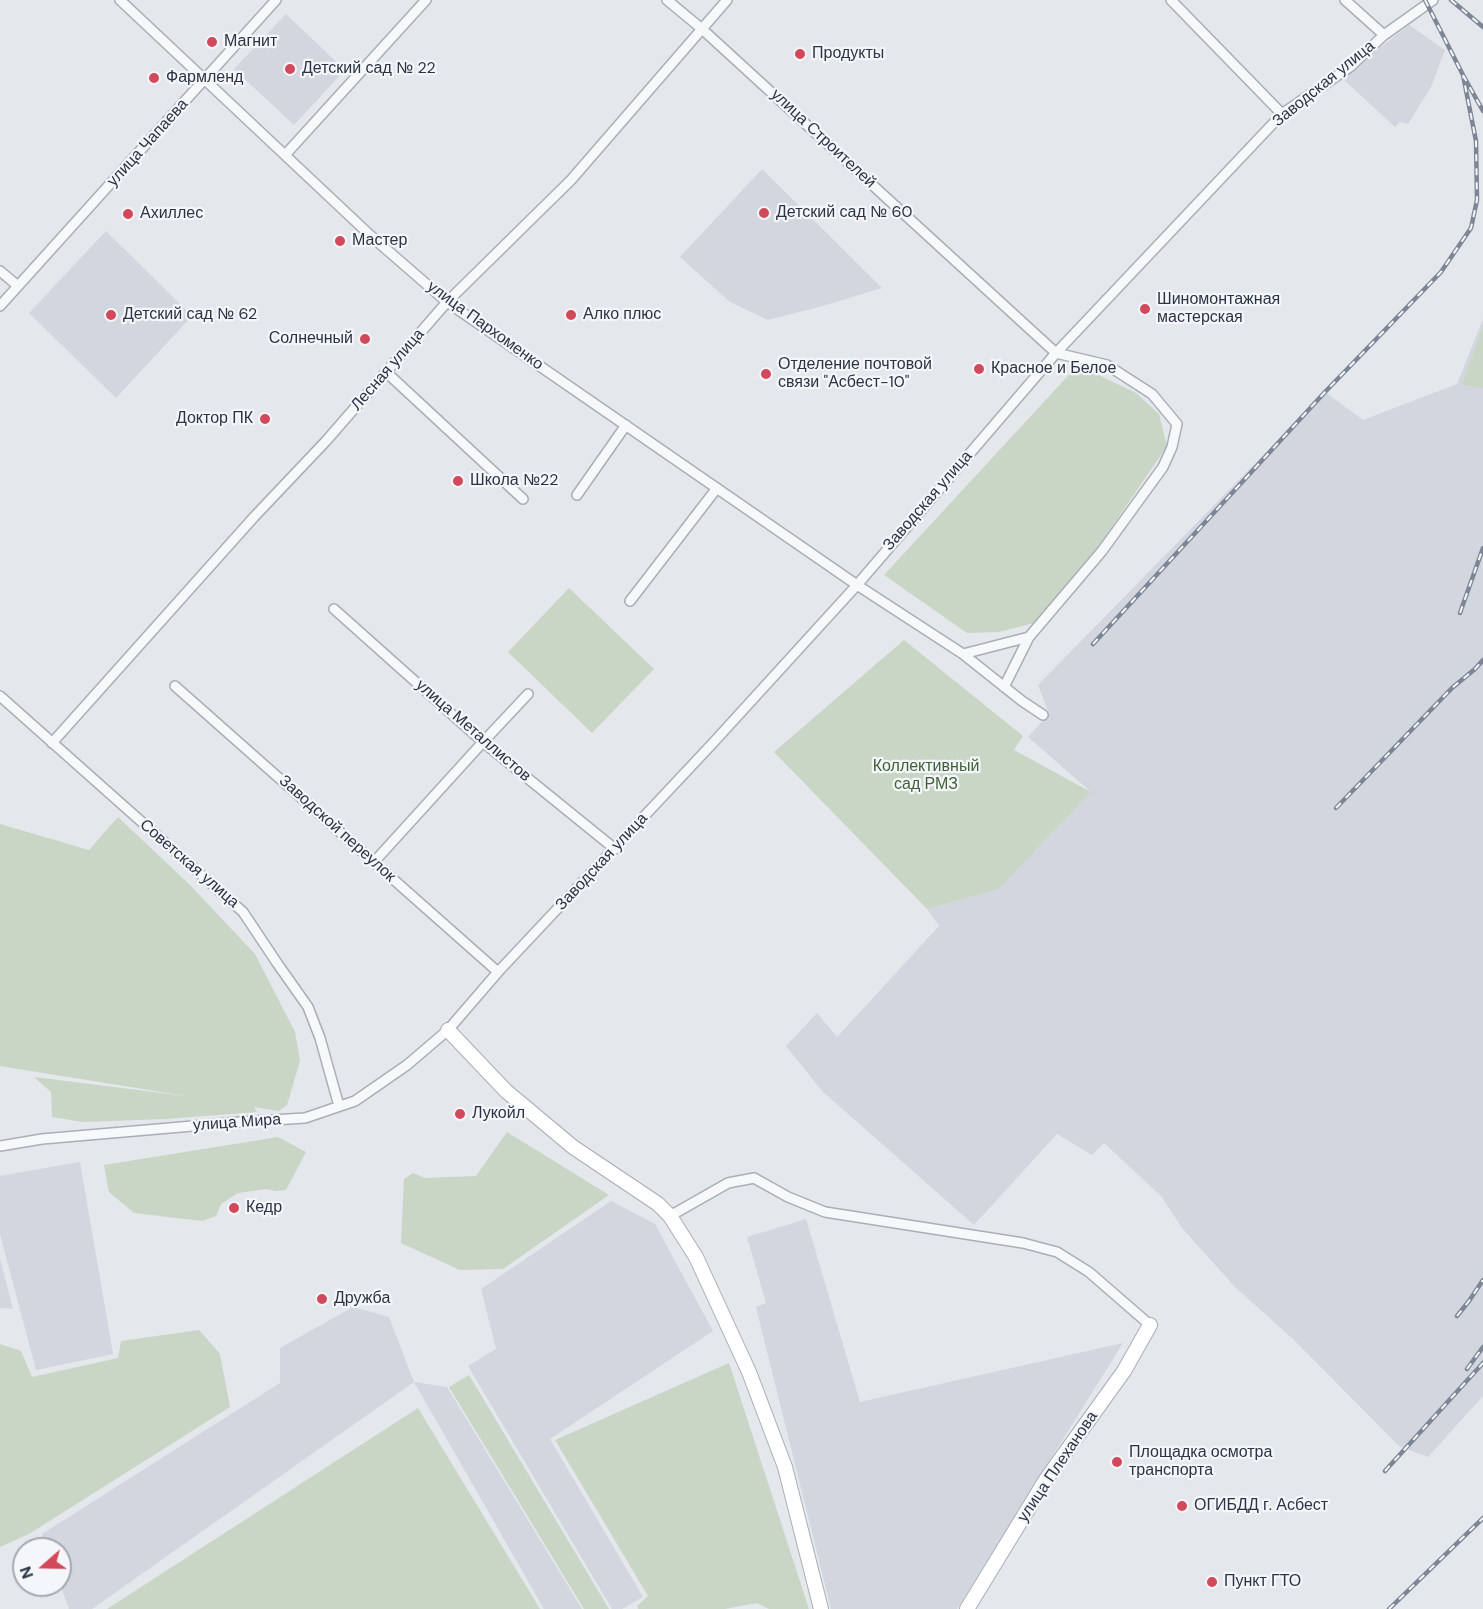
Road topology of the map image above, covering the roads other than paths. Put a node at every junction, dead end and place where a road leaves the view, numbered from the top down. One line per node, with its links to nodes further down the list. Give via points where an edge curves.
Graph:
1 (120, 0): 11 (street, улица Пархоменко)
2 (276, 0): 11 (street, улица Чапаева)
3 (426, 0): 13 (street)
4 (667, 0): 9 (street, улица Строителей)
5 (727, 0): 9 (street, Лесная улица)
6 (1171, 0): 12 (street)
7 (1345, 0): 10 (street)
8 (1433, 0): 10 (street, Заводская улица)
9 (702, 29): 16 (street, Лесная улица, via 571,180); 18 (street, улица Строителей)
10 (1384, 35): 12 (street, Заводская улица, via 1351,66)
11 (206, 80): 13 (street, улица Пархоменко); 15 (street, улица Чапаева)
12 (1282, 114): 18 (street, Заводская улица)
13 (285, 154): 16 (street, улица Пархоменко)
14 (0, 271): 15 (street)
15 (18, 286): 17 (street, улица Чапаева)
16 (447, 302): 19 (street, Лесная улица); 20 (street, улица Пархоменко)
17 (0, 306)
18 (1056, 354): 24 (street, Заводская улица); 27 (street, via 1107,365 1152,394 1177,424 1163,467 1102,551)
19 (386, 372): 23 (street); 35 (street, Лесная улица)
20 (626, 425): 21 (street, улица Пархоменко); 22 (street)
21 (717, 488): 24 (street, улица Пархоменко); 25 (street)
22 (577, 495)
23 (523, 499)
24 (856, 585): 28 (street, улица Пархоменко); 36 (street, Заводская улица)
25 (630, 601)
26 (334, 609): 34 (street, улица Металлистов)
27 (1029, 637): 28 (street); 30 (street)
28 (963, 654): 30 (street, улица Пархоменко)
29 (175, 686): 37 (street, Заводской переулок)
30 (1004, 687): 33 (street, улица Пархоменко)
31 (528, 694): 34 (street)
32 (0, 696): 35 (street, Советская улица)
33 (1043, 715)
34 (483, 742): 36 (street, улица Металлистов); 37 (street)
35 (52, 743): 40 (street, Советская улица, via 243,912 308,1007)
36 (615, 849): 38 (street, Заводская улица)
37 (374, 862): 38 (street, Заводской переулок)
38 (498, 972): 39 (street, Заводская улица)
39 (448, 1030): 40 (street, улица Мира, via 385,1081 355,1101); 42 (street, via 506,1091 573,1148)
40 (339, 1106): 41 (street, улица Мира, via 305,1118 42,1139)
41 (0, 1146)
42 (670, 1216): 43 (street, via 728,1183 754,1178 825,1212 1023,1243 1057,1252 1089,1272); 44 (street, via 696,1257 749,1372 785,1467)
43 (1150, 1325): 45 (street, улица Плеханова, via 1124,1371 1047,1478)
44 (821, 1609)
45 (967, 1609)

